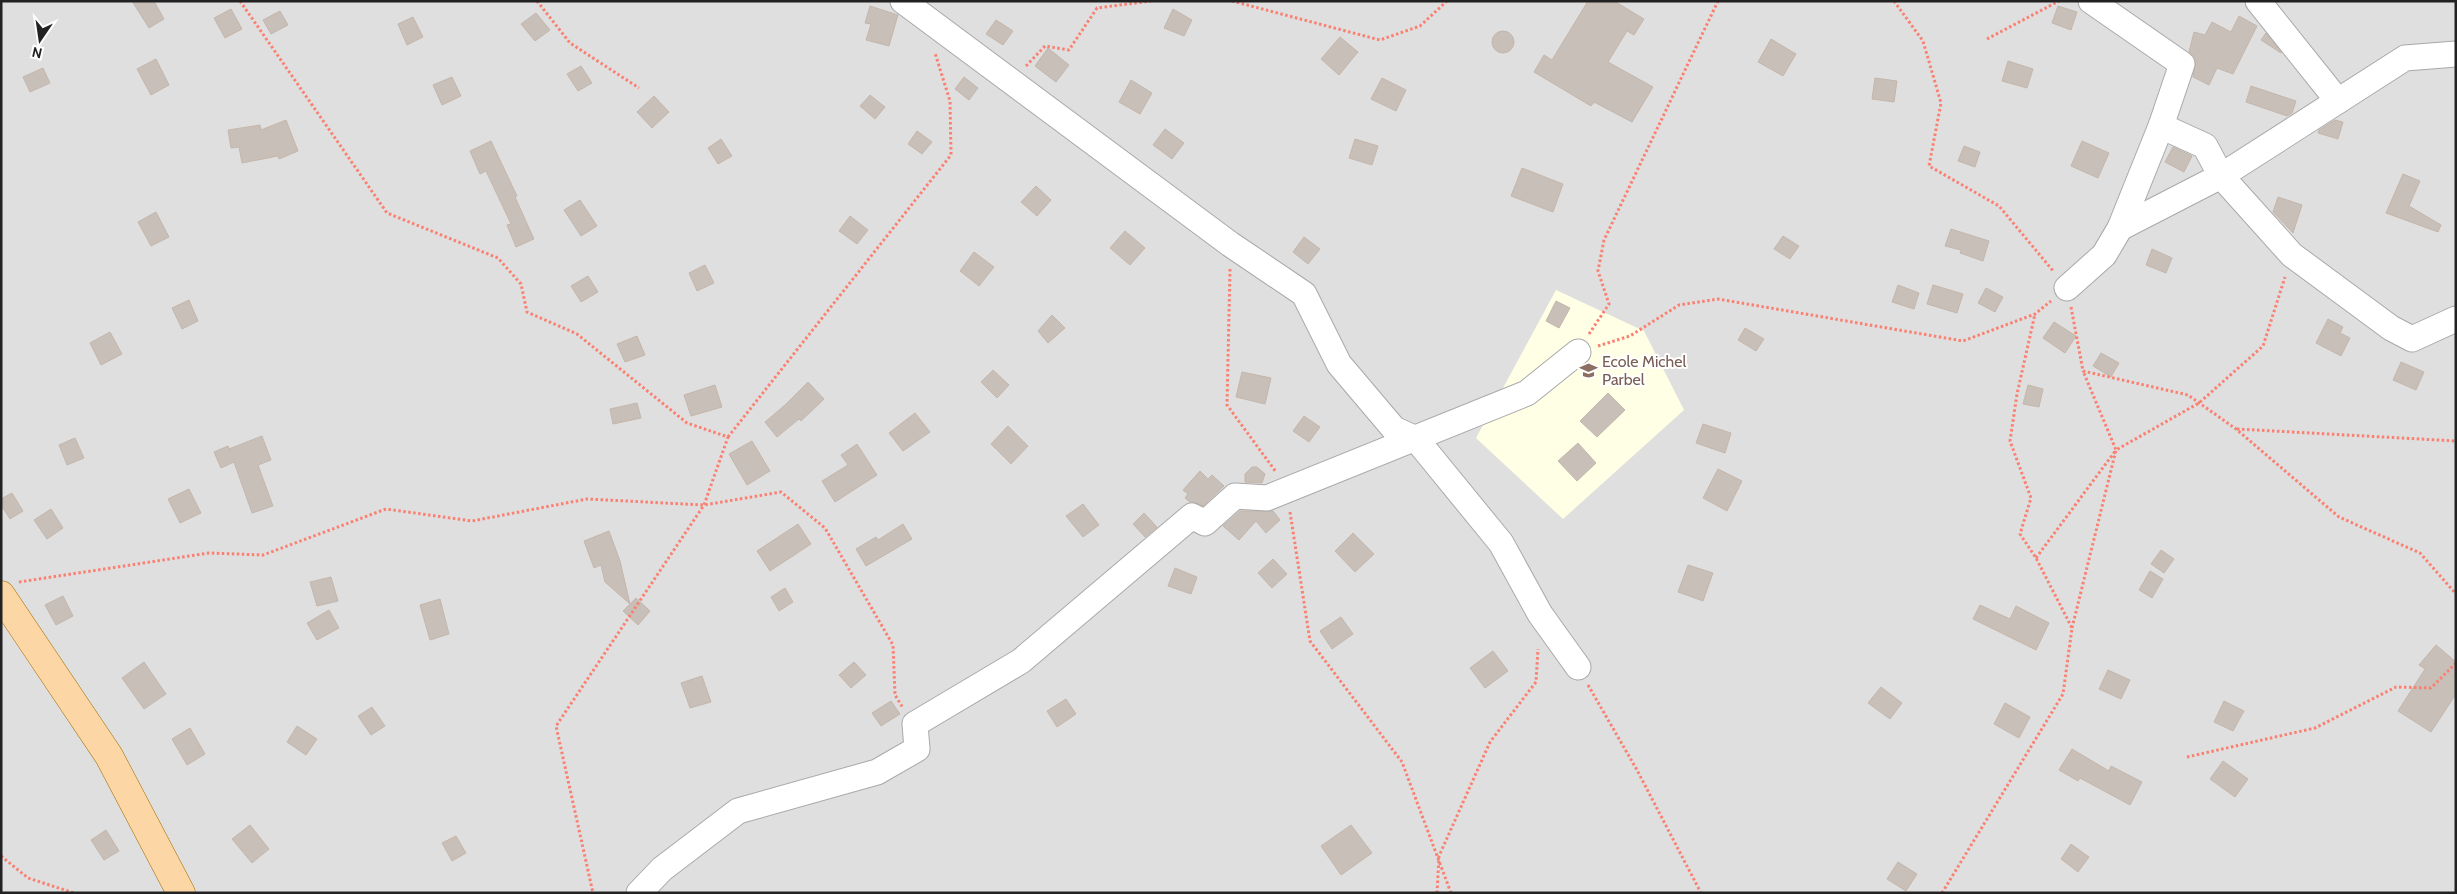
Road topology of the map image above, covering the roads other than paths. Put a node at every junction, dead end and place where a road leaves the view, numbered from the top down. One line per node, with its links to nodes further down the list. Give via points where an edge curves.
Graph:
1 (902, 1): 12 (street, via 1230,244 1304,294 1340,364 1394,429)
2 (2091, 1): 6 (street, via 2182,64)
3 (2258, 1): 5 (street)
4 (2456, 54): 5 (street, via 2405,58)
5 (2338, 101): 7 (street)
6 (2161, 126): 7 (street, via 2205,146); 8 (street)
7 (2221, 176): 8 (street); 10 (street, via 2292,255 2391,328 2412,339)
8 (2120, 228): 9 (street, via 2104,255)
9 (2067, 288)
10 (2456, 319)
11 (1578, 352): 12 (street, via 1527,393)
12 (1416, 439): 14 (street, via 1501,543 1540,614); 16 (street, via 1267,498 1235,496 1205,524 1192,516 1021,661 915,724 917,749 877,772 738,812 662,869)
13 (6, 589): 15 (main road, via 109,756)
14 (1578, 667)
15 (180, 893)
16 (639, 893)

